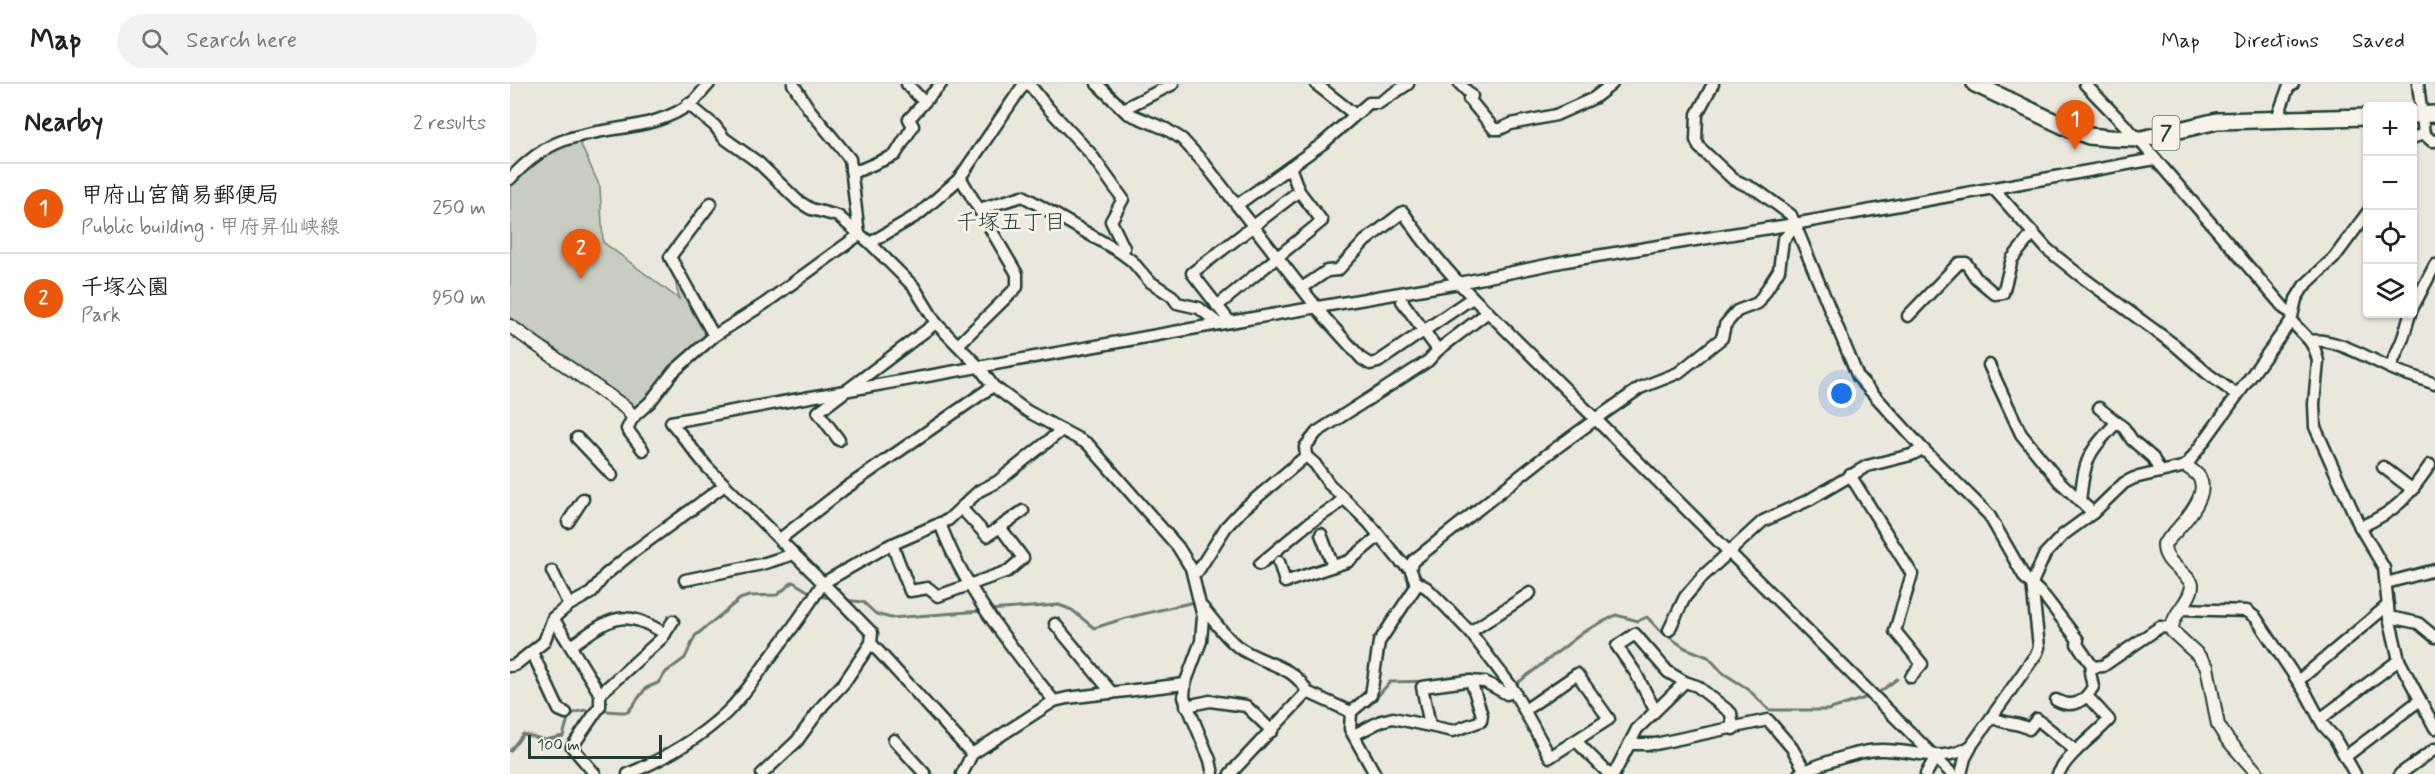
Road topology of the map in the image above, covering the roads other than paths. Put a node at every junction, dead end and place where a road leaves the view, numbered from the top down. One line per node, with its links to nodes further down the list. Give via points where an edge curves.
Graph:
1 (709, 84): 19 (street)
2 (793, 84): 31 (street, via 808,109 850,159)
3 (907, 84): 18 (street)
4 (940, 84): 18 (street)
5 (1024, 84): 32 (street)
6 (1029, 84): 45 (street, via 1090,153 1124,199 1112,221 1124,248)
7 (1097, 84): 20 (street)
8 (1173, 84): 20 (street)
9 (1316, 84): 21 (street)
10 (1408, 84): 21 (street)
11 (1460, 84): 12 (street, via 1494,129 1556,115 1594,99)
12 (1612, 84)
13 (1713, 84): 41 (street, via 1697,114 1699,147 1733,179 1785,209)
14 (1975, 84): 27 (main road, 7, via 2089,136)
15 (2085, 84): 27 (street)
16 (2293, 84): 24 (street)
17 (2420, 84): 22 (street)
18 (924, 102): 31 (street, via 909,119 914,126 895,155)
19 (688, 104): 33 (street, via 644,124 560,142); 43 (street, via 798,201 838,216)
20 (1123, 109): 37 (street, via 1182,139)
21 (1354, 114): 30 (street)
22 (2423, 115): 25 (street)
23 (2363, 117): 24 (main road, 7)
24 (2276, 121): 27 (main road, 7, via 2217,121)
25 (2424, 134): 26 (street); 28 (street)
26 (2417, 136)
27 (2138, 139): 29 (street)
28 (2435, 141)
29 (2155, 159): 34 (street); 57 (street)
30 (1290, 167): 35 (street); 37 (street)
31 (851, 170): 43 (street)
32 (960, 177): 38 (street); 44 (street, via 919,214)
33 (510, 179)
34 (1993, 188): 41 (street); 42 (street)
35 (1299, 191): 40 (street); 46 (street, via 1322,221)
36 (711, 203): 63 (street, via 670,257)
37 (1237, 205): 40 (street)
38 (979, 209): 45 (street, via 1023,196); 65 (street, via 1017,274 1017,287)
39 (2363, 218): 57 (street, via 2334,258 2304,286)
40 (1253, 225): 46 (street); 53 (street, via 1192,273)
41 (1795, 226): 48 (street, via 1566,261); 76 (street, via 1783,240 1779,270 1758,303 1737,311 1725,325 1722,339 1678,373 1640,388); 81 (street, via 1858,377)
42 (2033, 233): 56 (street, via 2012,259 2003,293 1995,294 1966,263 1959,263); 73 (street, via 2078,274)
43 (859, 235): 44 (street); 63 (street)
44 (870, 243): 59 (street, via 914,287)
45 (1120, 252): 60 (street, via 1178,303)
46 (1277, 256): 49 (street); 53 (street)
47 (2435, 265): 51 (street)
48 (1459, 283): 49 (street, via 1426,247 1403,212 1365,241 1338,270 1327,271); 50 (street); 54 (street)
49 (1302, 288): 54 (street)
50 (1472, 298): 55 (street); 62 (street)
51 (2417, 299)
52 (1402, 301): 62 (street)
53 (1217, 306): 60 (street)
54 (1317, 307): 60 (street); 62 (street, via 1370,364)
55 (1488, 312): 66 (street); 76 (street)
56 (1908, 316)
57 (2292, 317): 64 (street); 73 (street)
58 (2409, 318): 69 (street)
59 (936, 323): 65 (street); 72 (street)
60 (1225, 323): 68 (street)
61 (510, 326): 75 (street, via 626,408)
62 (1424, 331): 66 (street)
63 (714, 336): 75 (street)
64 (2310, 341): 69 (street, via 2338,345); 101 (street, via 2318,361 2314,427)
65 (958, 345): 68 (street)
66 (1438, 350): 83 (street, via 1428,361 1317,432 1305,447)
67 (1989, 365): 94 (street, via 2021,434)
68 (980, 368): 71 (street); 72 (street)
69 (2390, 368): 70 (street)
70 (2435, 384)
71 (993, 387): 78 (street); 104 (street, via 843,490)
72 (844, 392): 80 (street, via 818,412); 90 (street, via 671,422)
73 (2237, 395): 85 (street)
74 (2099, 408): 77 (street)
75 (633, 417): 82 (street, via 627,429)
76 (1596, 419): 106 (street); 111 (street, via 1427,549)
77 (2117, 422): 87 (street, via 2153,458); 94 (street, via 2093,447 2084,467)
78 (1062, 430): 95 (street, via 997,482 979,491); 114 (street, via 1095,450 1178,547)
79 (577, 438): 89 (street)
80 (839, 440)
81 (1923, 449): 88 (street); 118 (street, via 1989,515)
82 (643, 450)
83 (1306, 456): 92 (street); 114 (street, via 1241,511)
84 (2430, 465): 91 (street)
85 (2186, 466): 87 (street); 125 (street, via 2199,476 2201,495 2164,544 2164,552 2192,584)
86 (2383, 467): 91 (street)
87 (2160, 472): 97 (street, via 2124,483)
88 (1850, 475): 106 (street, via 1763,521); 141 (street, via 1912,574 1895,631 1922,664)
89 (612, 476)
90 (725, 485): 104 (street); 123 (street, via 633,552 605,575 591,593)
91 (2413, 490): 101 (street, via 2390,513)
92 (1344, 498): 103 (street); 109 (street)
93 (583, 499): 98 (street)
94 (2080, 501): 97 (street)
95 (962, 509): 99 (street); 100 (street, via 987,536)
96 (1023, 511): 100 (street)
97 (2092, 513): 118 (street, via 2044,554)
98 (568, 522)
99 (940, 524): 105 (street); 120 (street)
100 (1000, 527): 120 (street, via 1023,558 1008,571)
101 (2360, 527): 119 (street, via 2384,568)
102 (1321, 534): 110 (street)
103 (1379, 536): 110 (street, via 1349,561); 111 (street)
104 (780, 539): 107 (street)
105 (892, 544): 117 (street); 120 (street, via 910,591 928,588 938,596)
106 (1731, 553): 131 (street, via 1685,597); 173 (street)
107 (794, 554): 115 (street); 117 (street)
108 (1279, 562): 110 (street, via 1285,582)
109 (1260, 564)
110 (1333, 566)
111 (1410, 568): 116 (street)
112 (2435, 570): 119 (street)
113 (552, 571): 123 (street)
114 (1193, 574): 122 (street)
115 (685, 580)
116 (1415, 581): 132 (street, via 1427,588); 157 (street, via 1415,588 1379,642 1371,695)
117 (823, 583): 135 (street, via 872,633); 177 (street, via 727,712 673,753)
118 (2031, 583): 140 (street, via 2078,640); 159 (street, via 2039,647)
119 (2386, 583): 124 (street)
120 (970, 585): 153 (street)
121 (1530, 593): 132 (street)
122 (1200, 604): 145 (street, via 1201,641); 146 (street, via 1235,645 1293,673)
123 (569, 605): 127 (street)
124 (2388, 605): 126 (street); 143 (street)
125 (2181, 609): 130 (street); 143 (street, via 2247,611 2259,621)
126 (2389, 617): 134 (street, via 2418,623); 138 (street)
127 (554, 618): 136 (street); 137 (street, via 544,642)
128 (673, 621): 133 (street)
129 (1055, 624): 148 (street)
130 (2171, 628): 140 (street, via 2160,627 2103,666); 190 (street, via 2207,667 2218,725)
131 (1669, 630)
132 (1470, 632): 147 (street)
133 (665, 634): 136 (street, via 630,617 608,620); 149 (street)
134 (2435, 637)
135 (870, 643): 172 (street); 178 (street, via 844,683 797,741)
136 (572, 645): 149 (street)
137 (532, 652): 139 (street); 158 (street, via 559,710)
138 (2399, 660): 152 (street); 160 (street)
139 (510, 666)
140 (2093, 667): 150 (street, via 2093,687)
141 (1911, 678)
142 (1471, 681): 147 (street, via 1485,682 1507,694); 161 (street, via 1422,687); 161 (street, via 1481,721 1453,731)
143 (2298, 681): 160 (street)
144 (1685, 682): 155 (street); 155 (street, via 1668,672 1635,634 1617,646); 163 (street, via 1697,686 1731,713)
145 (1185, 684): 148 (street); 154 (street)
146 (1307, 692): 157 (street); 164 (street)
147 (1515, 692): 156 (street)
148 (1112, 693): 153 (street)
149 (600, 694): 176 (street, via 597,710 572,747)
150 (2087, 696): 151 (street, via 2068,705); 171 (street, via 2109,720)
151 (2056, 700)
152 (2420, 700): 162 (street); 174 (street)
153 (1054, 701): 172 (street)
154 (1186, 706): 164 (street, via 1210,701 1246,706); 181 (street)
155 (1655, 710): 168 (street)
156 (1525, 711): 167 (street, via 1550,757); 167 (street, via 1577,674 1609,719)
157 (1351, 712): 165 (street, via 1349,721)
158 (566, 713)
159 (1992, 717): 169 (street); 171 (street, via 2029,729 2037,719)
160 (2320, 719): 174 (street)
161 (1430, 725): 165 (street, via 1393,718)
162 (2435, 728)
163 (1733, 729): 168 (street, via 1655,744); 175 (street, via 1768,720 1792,747)
164 (1272, 731): 182 (street)
165 (1354, 735): 183 (street)
166 (894, 740): 179 (street)
167 (1576, 741): 184 (street)
168 (1629, 744): 185 (street)
169 (1971, 747): 173 (street, via 1942,758); 188 (street)
170 (2435, 749): 192 (street)
171 (2076, 751): 189 (street)
172 (972, 754): 180 (street)
173 (1933, 756): 175 (street, via 1866,751); 186 (street); 187 (street)
174 (2345, 757): 191 (street)
175 (1802, 772)
176 (595, 774)
177 (628, 774)
178 (762, 774)
179 (925, 774)
180 (963, 774)
181 (1213, 774)
182 (1230, 774)
183 (1375, 774)
184 (1609, 774)
185 (1614, 774)
186 (1926, 774)
187 (1952, 774)
188 (1960, 774)
189 (2058, 774)
190 (2258, 774)
191 (2355, 774)
192 (2400, 774)

